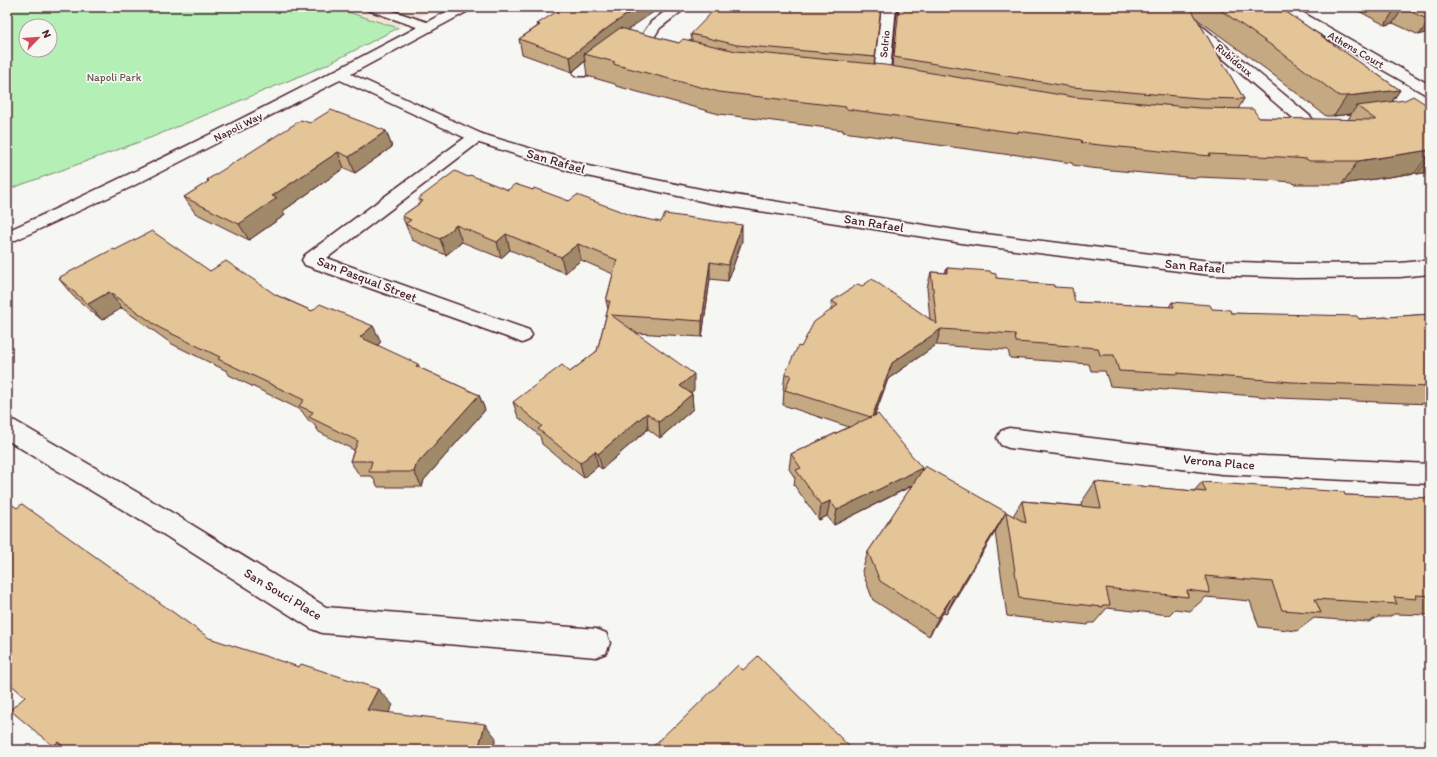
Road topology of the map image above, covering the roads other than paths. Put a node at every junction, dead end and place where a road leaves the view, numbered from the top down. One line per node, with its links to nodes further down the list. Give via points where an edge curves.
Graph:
1 (369, 7): 7 (lane)
2 (680, 7): 8 (street, via 647,34)
3 (889, 7): 12 (street, Solrio, via 873,80)
4 (1159, 7): 14 (street, Rubidoux, via 1185,19 1312,121)
5 (1283, 7): 13 (street, Athens Court)
6 (460, 8): 7 (street, Napoli Way)
7 (429, 27): 11 (street, Napoli Way)
8 (634, 41): 9 (street); 10 (street, via 612,48)
9 (660, 49)
10 (580, 73)
11 (338, 74): 15 (street, San Rafael); 16 (street, Napoli Way, via 241,126)
12 (896, 84)
13 (1430, 91)
14 (1288, 125)
15 (476, 138): 17 (street, San Rafael, via 584,170 710,197 968,238 1210,268 1400,270); 18 (street, San Pasqual Street, via 312,260)
16 (7, 238)
17 (1430, 267)
18 (522, 335)
19 (7, 428): 22 (street, San Souci Place, via 167,523 322,620)
20 (1009, 438): 21 (street, Verona Place, via 1222,464)
21 (1430, 474)
22 (596, 643)

